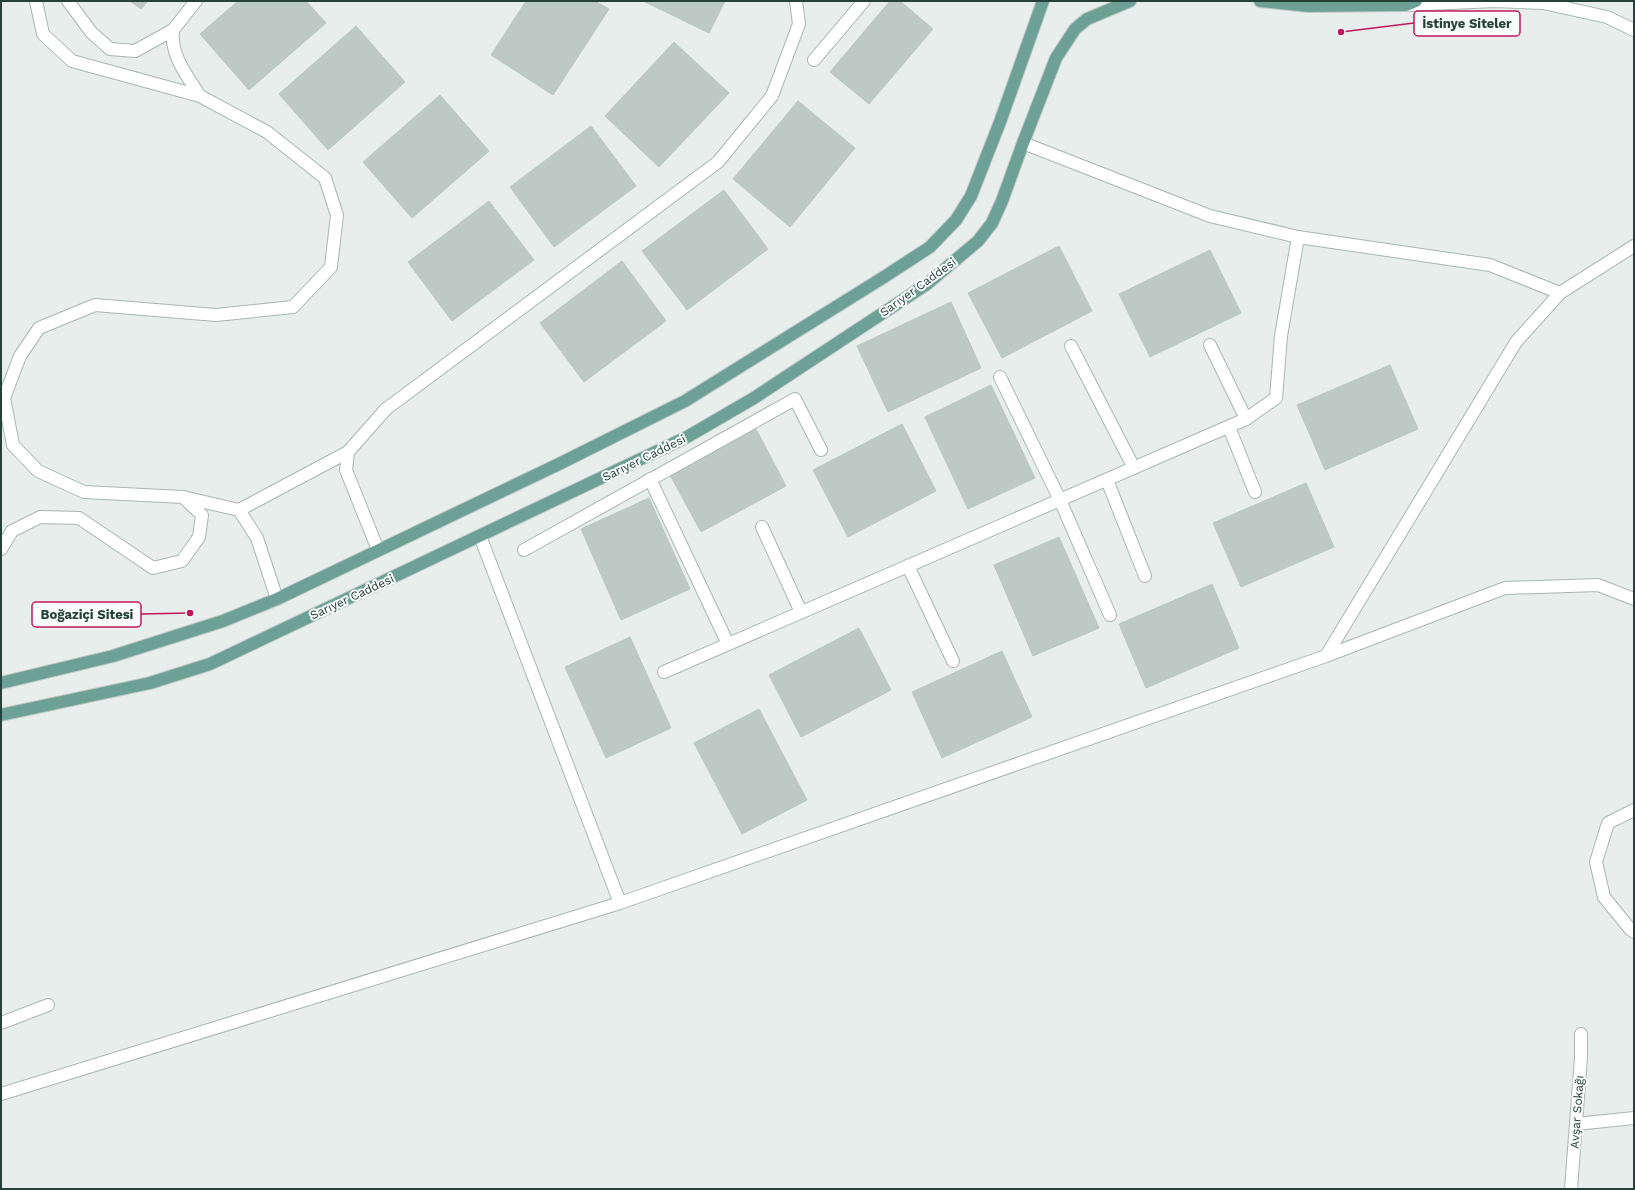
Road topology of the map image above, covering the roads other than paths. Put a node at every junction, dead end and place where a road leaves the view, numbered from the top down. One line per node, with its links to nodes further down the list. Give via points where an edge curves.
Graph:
1 (36, 1): 15 (street, via 43,34 72,61)
2 (68, 1): 12 (street, via 91,32 110,49 135,51)
3 (196, 1): 12 (street)
4 (796, 1): 26 (street, via 799,24 772,96 718,162 386,409)
5 (864, 1): 14 (street)
6 (1043, 1): 37 (main road, via 971,196 956,220 930,247 685,402 561,464)
7 (1130, 1): 16 (main road, Sarıyer Caddesi, via 1087,19 1075,29 1056,58)
8 (1260, 1): 11 (main road)
9 (1289, 1): 11 (main road)
10 (1411, 3): 11 (main road); 13 (street, via 1544,2 1607,17)
11 (1308, 6)
12 (173, 30): 15 (street, via 172,42 181,66)
13 (1634, 30)
14 (814, 60)
15 (200, 96): 31 (street, via 267,132 325,178 337,215 331,267 293,307 216,315 95,305 39,328 20,356 4,398 13,445 38,471 84,492)
16 (1023, 143): 17 (street, via 1210,216); 35 (main road, Sarıyer Caddesi, via 992,223 978,241 927,284 754,398 688,437)
17 (1298, 238): 19 (street, via 1490,265); 23 (street, via 1281,336 1276,398)
18 (1634, 246): 19 (street)
19 (1560, 293): 46 (street, via 1516,342)
20 (1210, 345): 23 (street)
21 (1071, 346): 27 (street)
22 (1000, 377): 32 (street)
23 (1246, 419): 24 (street)
24 (1229, 427): 27 (street); 30 (street)
25 (821, 450): 28 (street, via 795,399)
26 (348, 452): 33 (street); 37 (street, via 346,470)
27 (1134, 468): 29 (street)
28 (650, 479): 38 (street); 45 (street)
29 (1107, 480): 32 (street); 40 (street)
30 (1255, 492)
31 (183, 497): 33 (street); 36 (street, via 202,515 199,537 182,561 153,568 79,518 40,517 12,531)
32 (1060, 500): 39 (street); 44 (street)
33 (238, 510): 41 (street, via 257,538)
34 (762, 527): 43 (street)
35 (480, 536): 50 (main road, Sarıyer Caddesi, via 210,664 150,683); 52 (street)
36 (1, 549)
37 (378, 550): 41 (main road)
38 (524, 550)
39 (908, 566): 43 (street); 47 (street)
40 (1145, 576)
41 (277, 599): 49 (main road, via 223,621 112,656)
42 (1634, 599): 46 (street, via 1598,586 1505,588)
43 (802, 612): 45 (street)
44 (1110, 615)
45 (728, 644): 48 (street)
46 (1326, 656): 52 (street)
47 (953, 661)
48 (664, 672)
49 (1, 683)
50 (1, 714)
51 (1634, 810): 53 (street, via 1608,823 1596,862 1604,897)
52 (620, 903): 57 (street)
53 (1634, 932)
54 (48, 1005): 55 (street)
55 (1, 1023)
56 (1581, 1034): 59 (street, Avşar Sokağı)
57 (1, 1094)
58 (1634, 1118): 59 (street)
59 (1576, 1124): 60 (street, Avşar Sokağı)
60 (1571, 1189)

